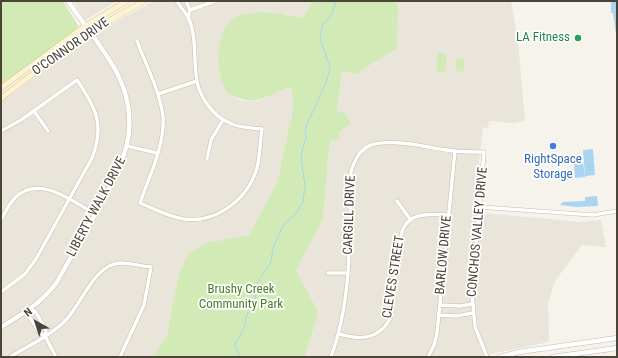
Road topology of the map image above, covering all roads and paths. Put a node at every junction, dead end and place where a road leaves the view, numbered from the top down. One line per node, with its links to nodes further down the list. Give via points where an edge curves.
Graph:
1 (69, 1): 9 (street, LIBERTY WALK DRIVE)
2 (127, 1): 9 (main road, O'CONNOR DRIVE)
3 (144, 1): 10 (main road, O'CONNOR DRIVE)
4 (177, 1): 8 (street)
5 (186, 1): 7 (street)
6 (214, 1): 7 (street)
7 (190, 10): 8 (street)
8 (188, 19): 12 (street, via 194,40)
9 (85, 26): 10 (street, LIBERTY WALK DRIVE); 13 (main road, O'CONNOR DRIVE)
10 (89, 32): 15 (main road, O'CONNOR DRIVE); 20 (street, LIBERTY WALK DRIVE, via 112,65 124,90 129,120)
11 (137, 41): 14 (street)
12 (197, 81): 14 (street); 17 (street, via 205,101)
13 (1, 88)
14 (158, 94): 23 (street, via 163,120)
15 (1, 98)
16 (34, 111): 18 (street); 19 (street); 25 (street, via 77,80 95,110 98,134 92,158)
17 (223, 120): 23 (street, via 238,126 262,129 254,175 243,195 228,208 204,218 186,219 140,203); 24 (street, via 211,140)
18 (1, 131)
19 (48, 131)
20 (127, 146): 23 (street); 29 (street, LIBERTY WALK DRIVE, via 118,171)
21 (455, 151): 22 (street, CARGILL DRIVE); 30 (street, BARLOW DRIVE); 34 (street, CARGILL DRIVE, via 386,142 370,145 362,150 354,161 352,171)
22 (484, 152): 27 (street, CONCHOS VALLEY DRIVE)
23 (157, 153)
24 (206, 159)
25 (69, 199): 29 (street); 32 (street, via 43,188 32,188 13,200); 35 (street, via 36,259 25,274)
26 (397, 201): 31 (street)
27 (480, 207): 28 (street, via 593,215); 36 (street, CONCHOS VALLEY DRIVE)
28 (617, 211)
29 (95, 214): 38 (street, LIBERTY WALK DRIVE, via 49,294)
30 (448, 215): 31 (street, CLEVES STREET, via 422,214); 37 (street, BARLOW DRIVE)
31 (410, 219): 42 (street, CLEVES STREET, via 400,235 390,319 386,326 374,336 362,338)
32 (1, 220)
33 (328, 273): 34 (street)
34 (348, 273): 42 (street, CARGILL DRIVE)
35 (1, 292)
36 (472, 304): 37 (street); 39 (street, CONCHOS VALLEY DRIVE)
37 (440, 305): 40 (street, BARLOW DRIVE)
38 (30, 310): 41 (street, LIBERTY WALK DRIVE); 43 (street, via 34,311 46,330); 43 (street, via 28,315)
39 (473, 313): 40 (street); 51 (street, CONCHOS VALLEY DRIVE, via 480,342)
40 (439, 315): 50 (street, BARLOW DRIVE, via 434,345)
41 (1, 327)
42 (339, 334): 49 (street, CARGILL DRIVE)
43 (45, 336): 46 (street); 47 (street); 48 (street, via 72,312 104,268 120,263 151,267 144,305)
44 (617, 338): 52 (street)
45 (617, 348): 53 (street)
46 (10, 357)
47 (56, 357)
48 (120, 357)
49 (331, 357)
50 (428, 357)
51 (487, 357)
52 (500, 357)
53 (553, 357)

